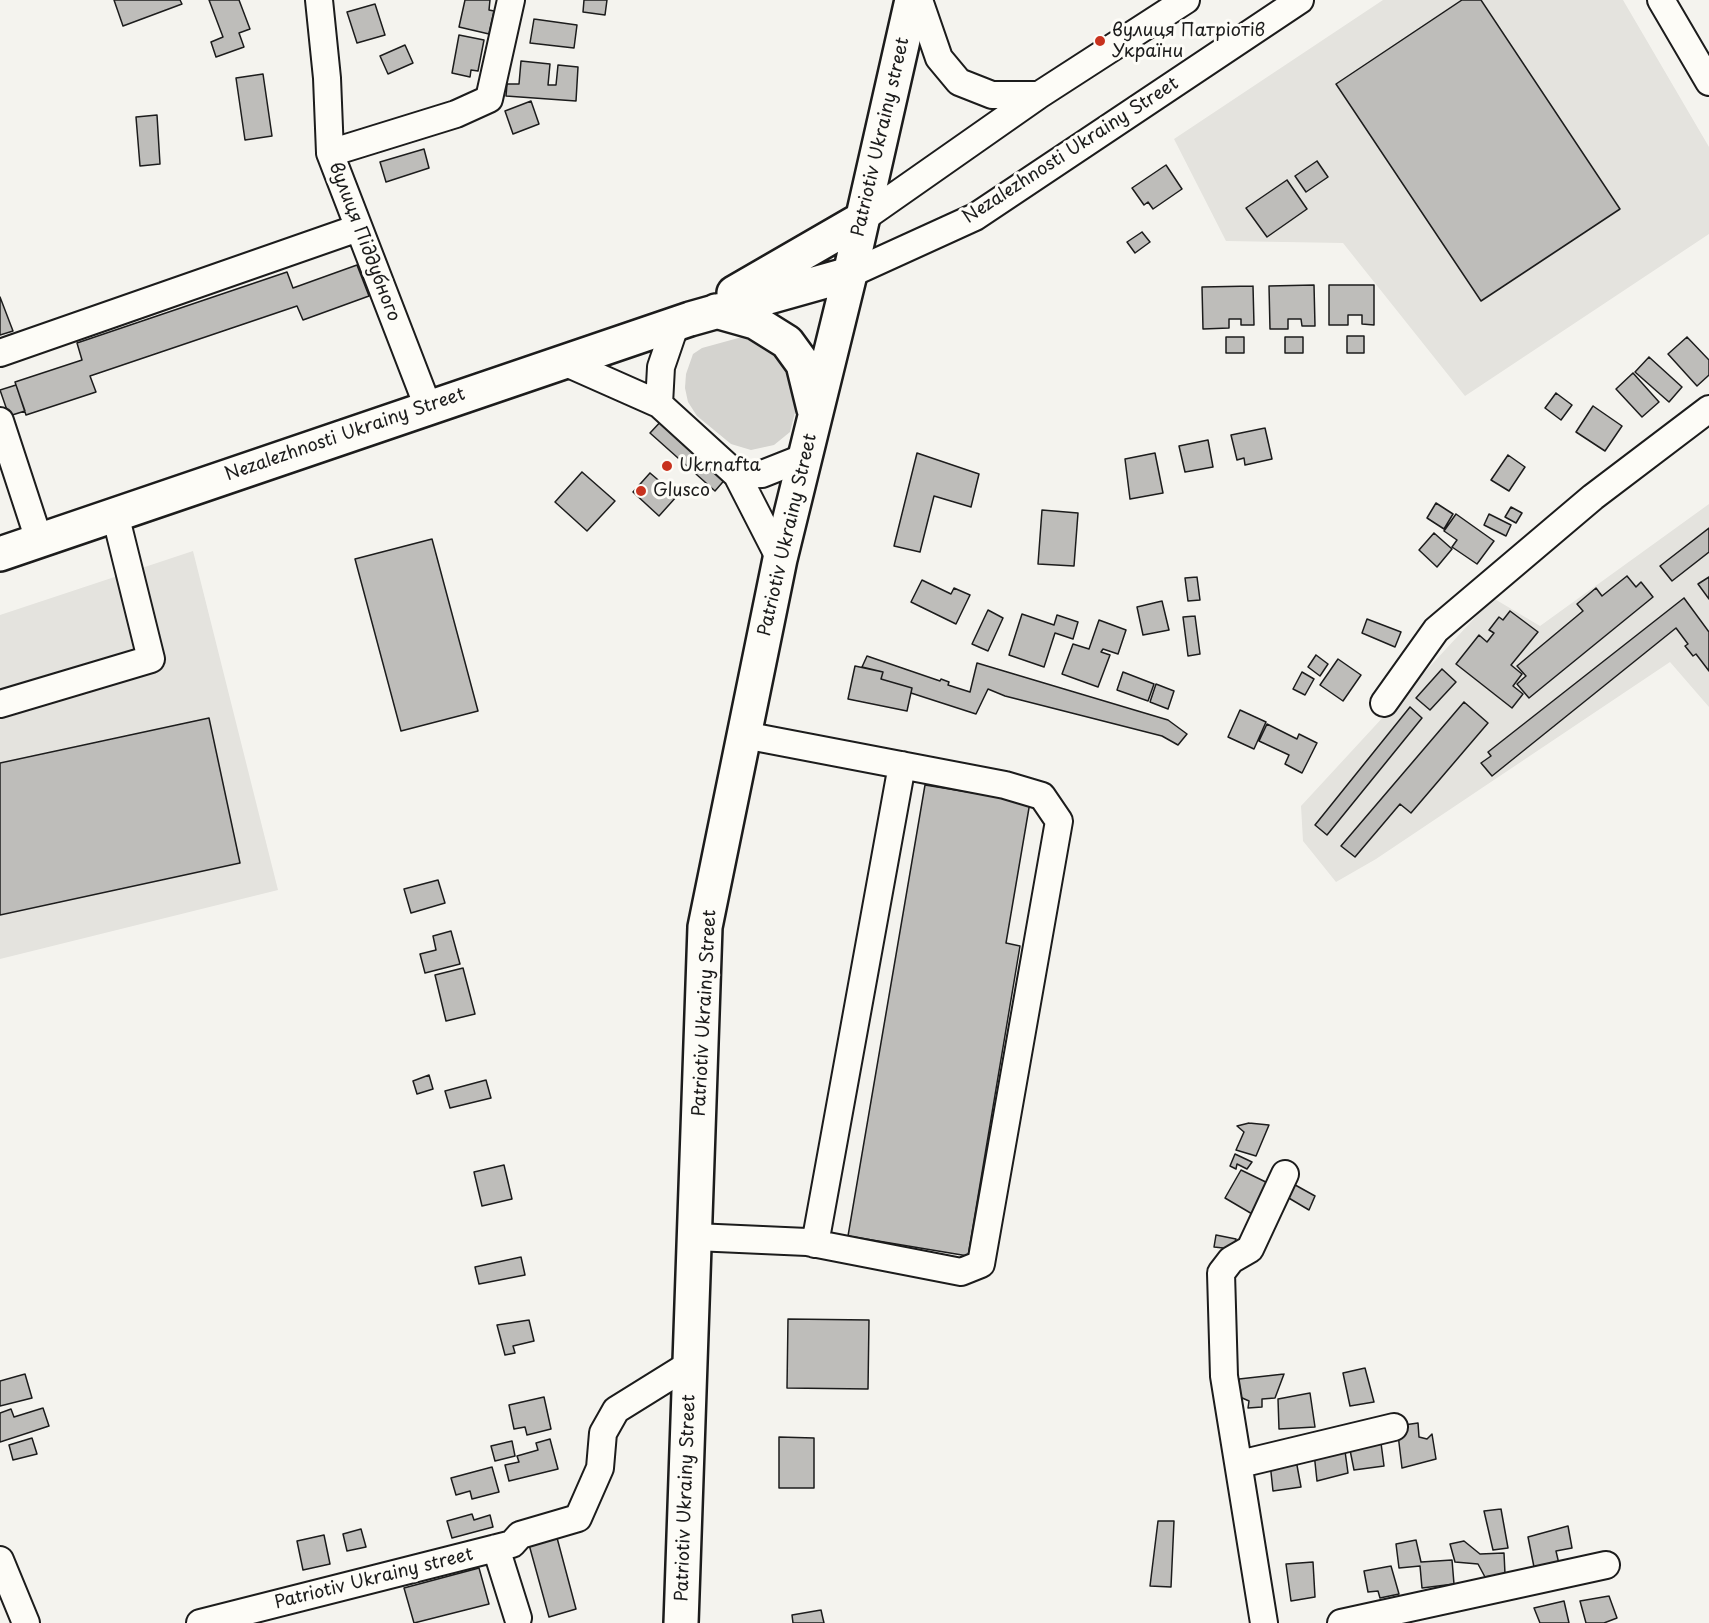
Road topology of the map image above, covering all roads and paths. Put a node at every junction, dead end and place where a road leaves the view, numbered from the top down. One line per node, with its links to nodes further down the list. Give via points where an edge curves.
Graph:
1 (319, 0): 10 (street, вулиця Піддубного)
2 (512, 0): 10 (street, via 489,99 456,114)
3 (912, 0): 11 (main road, Patriotiv Ukrainy street)
4 (919, 0): 9 (street, via 939,58 959,82 992,95)
5 (1186, 0): 9 (street, Nezalezhnosti Ukrainy Street)
6 (1300, 0): 13 (street, Nezalezhnosti Ukrainy Street, via 975,217)
7 (1661, 0): 8 (street)
8 (1709, 82)
9 (1039, 95): 11 (street, Nezalezhnosti Ukrainy Street)
10 (330, 153): 12 (street, вулиця Піддубного)
11 (862, 219): 13 (main road, Patriotiv Ukrainy street); 14 (main road, Nezalezhnosti Ukrainy Street)
12 (358, 228): 15 (street); 18 (street, вулиця Піддубного)
13 (850, 274): 14 (main road, Nezalezhnosti Ukrainy Street); 20 (main road, Patriotiv Ukrainy Street)
14 (694, 318): 16 (main road, Nezalezhnosti Ukrainy Street); 17 (street, via 661,367); 20 (main road, via 755,322 787,342 803,364)
15 (0, 353)
16 (562, 361): 17 (street); 18 (main road, Nezalezhnosti Ukrainy Street)
17 (659, 404): 23 (street)
18 (428, 407): 24 (main road, Nezalezhnosti Ukrainy Street)
19 (1709, 409): 28 (street, via 1593,497 1436,630)
20 (815, 415): 22 (main road, Patriotiv Ukrainy Street)
21 (0, 421): 25 (street)
22 (805, 457): 23 (street, via 762,474); 27 (main road, Patriotiv Ukrainy Street)
23 (737, 475): 27 (street)
24 (115, 514): 25 (main road, Nezalezhnosti Ukrainy Street); 29 (street, via 151,659)
25 (39, 540): 26 (main road, Nezalezhnosti Ukrainy Street)
26 (0, 554)
27 (780, 559): 30 (main road, Patriotiv Ukrainy Street)
28 (1384, 703)
29 (0, 704)
30 (744, 735): 31 (street); 33 (main road, Patriotiv Ukrainy Street, via 705,927)
31 (902, 765): 34 (street); 34 (street, via 1042,796 1059,821 981,1264 961,1272)
32 (1285, 1174): 37 (street, via 1250,1249 1231,1260 1221,1273 1224,1376)
33 (695, 1237): 34 (street); 35 (main road, Patriotiv Ukrainy Street)
34 (815, 1244)
35 (690, 1364): 38 (street, Patriotiv Ukrainy street, via 616,1410 603,1433 600,1468 578,1518 520,1535); 44 (main road, Patriotiv Ukrainy Street)
36 (1394, 1427): 37 (street)
37 (1240, 1464): 45 (street)
38 (504, 1546): 41 (street); 43 (street, Patriotiv Ukrainy street)
39 (0, 1560): 42 (street)
40 (1606, 1565): 46 (street)
41 (518, 1618)
42 (26, 1623)
43 (200, 1623)
44 (681, 1623)
45 (1264, 1623)
46 (1341, 1623)

